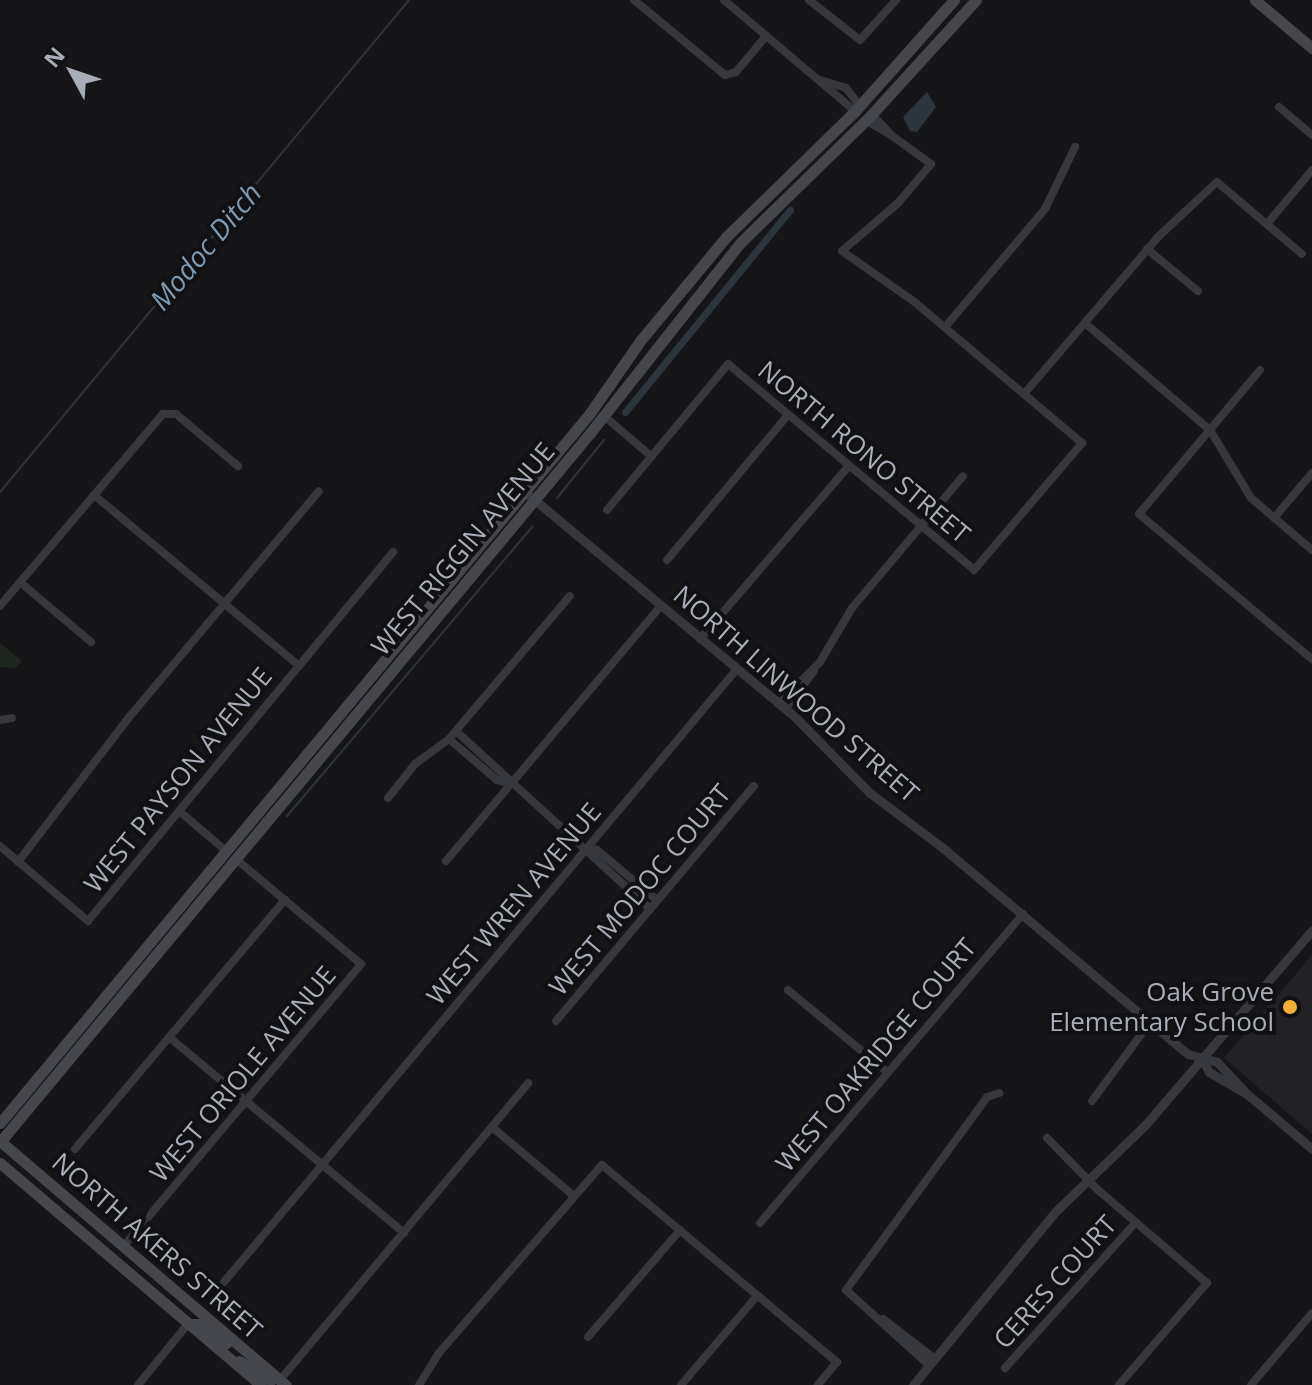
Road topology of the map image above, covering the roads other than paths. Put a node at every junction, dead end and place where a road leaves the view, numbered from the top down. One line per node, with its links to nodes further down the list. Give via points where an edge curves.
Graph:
1 (634, 0): 8 (street, via 728,76)
2 (724, 0): 8 (street)
3 (896, 0): 6 (street, via 860,40)
4 (954, 0): 9 (main road, WEST RIGGIN AVENUE)
5 (976, 0): 13 (main road, WEST RIGGIN AVENUE)
6 (811, 1)
7 (1258, 1): 10 (main road)
8 (766, 36): 12 (street)
9 (920, 40): 12 (main road, WEST RIGGIN AVENUE); 13 (main road, via 912,59 872,104)
10 (1312, 48)
11 (1279, 107): 14 (street)
12 (858, 109): 17 (main road); 35 (main road, WEST RIGGIN AVENUE, via 726,237)
13 (871, 115): 17 (main road, WEST RIGGIN AVENUE); 23 (street, via 872,124 931,164 894,207 842,251)
14 (1312, 135)
15 (1075, 147): 23 (street, via 1045,209)
16 (1312, 170): 18 (street)
17 (801, 181): 27 (main road, WEST RIGGIN AVENUE, via 665,333)
18 (1267, 224): 19 (street, via 1217,182); 20 (street)
19 (1147, 249): 21 (street); 22 (street)
20 (1302, 254)
21 (1198, 291)
22 (1085, 323): 25 (street); 28 (street)
23 (945, 327): 25 (street)
24 (1260, 370): 28 (street)
25 (1024, 394): 40 (street, NORTH RONO STREET, via 1082,443 974,570)
26 (788, 415): 29 (street, NORTH RONO STREET, via 728,364); 31 (street, NORTH RONO STREET); 43 (street)
27 (604, 416): 29 (street); 37 (main road, WEST RIGGIN AVENUE)
28 (1210, 430): 39 (street, via 1243,488); 51 (street, via 1139,514)
29 (651, 456): 38 (street)
30 (238, 466): 36 (street, via 167,412)
31 (849, 466): 40 (street, NORTH RONO STREET); 49 (street)
32 (1312, 473): 39 (street)
33 (963, 476): 40 (street)
34 (319, 491): 46 (street)
35 (524, 491): 37 (street, NORTH LINWOOD STREET); 59 (main road, WEST RIGGIN AVENUE)
36 (94, 495): 44 (street); 46 (street)
37 (534, 500): 48 (street, NORTH LINWOOD STREET); 67 (main road, WEST RIGGIN AVENUE)
38 (607, 510)
39 (1274, 518): 41 (street)
40 (921, 525): 54 (street, via 849,611 816,666)
41 (1312, 550)
42 (393, 552): 52 (street, WEST PAYSON AVENUE)
43 (667, 560)
44 (20, 582): 47 (street); 50 (street)
45 (570, 596): 57 (street)
46 (225, 604): 52 (street); 69 (street)
47 (0, 606)
48 (661, 606): 49 (street, NORTH LINWOOD STREET); 60 (street)
49 (700, 639): 53 (street, NORTH LINWOOD STREET)
50 (91, 642)
51 (1312, 659)
52 (298, 665): 63 (street, WEST PAYSON AVENUE)
53 (737, 669): 54 (street, NORTH LINWOOD STREET); 65 (street, WEST WREN AVENUE)
54 (782, 707): 73 (street, NORTH LINWOOD STREET, via 870,793)
55 (12, 718): 56 (street)
56 (0, 720)
57 (456, 731): 58 (street); 60 (street, via 506,773)
58 (449, 739): 60 (street, via 497,780); 62 (street, via 415,764)
59 (286, 776): 66 (main road, WEST RIGGIN AVENUE); 67 (main road, via 237,845)
60 (511, 784): 65 (street); 68 (street)
61 (754, 786): 71 (street, WEST MODOC COURT)
62 (388, 798)
63 (179, 811): 66 (street); 69 (street, WEST PAYSON AVENUE, via 88,921)
64 (0, 846): 69 (street)
65 (587, 848): 71 (street, via 597,850); 72 (street, via 591,858); 93 (street, WEST WREN AVENUE)
66 (225, 850): 75 (main road, via 225,859); 86 (main road, WEST RIGGIN AVENUE)
67 (236, 859): 70 (street); 75 (main road, WEST RIGGIN AVENUE)
68 (446, 861)
69 (18, 862)
70 (285, 900): 79 (street); 84 (street, WEST ORIOLE AVENUE, via 361,964)
71 (657, 900): 72 (street, WEST MODOC COURT)
72 (650, 909): 77 (street, WEST MODOC COURT)
73 (1023, 914): 78 (street, NORTH LINWOOD STREET); 81 (street, WEST OAKRIDGE COURT)
74 (1312, 930): 80 (street)
75 (171, 939): 89 (main road, WEST RIGGIN AVENUE)
76 (788, 990): 81 (street)
77 (556, 1021)
78 (1151, 1021): 80 (street, NORTH LINWOOD STREET); 85 (street)
79 (169, 1037): 84 (street); 90 (street)
80 (1202, 1059): 91 (street, NORTH LINWOOD STREET, via 1209,1072 1247,1094); 94 (street, via 1146,1124)
81 (887, 1072): 96 (street, WEST OAKRIDGE COURT)
82 (528, 1083): 87 (street)
83 (999, 1093): 110 (street, via 987,1097 846,1290)
84 (246, 1101): 93 (street); 100 (street, WEST ORIOLE AVENUE)
85 (1092, 1101)
86 (0, 1123)
87 (492, 1127): 95 (street); 99 (street)
88 (1047, 1138): 94 (street)
89 (0, 1142): 100 (main road, NORTH AKERS STREET)
90 (75, 1149)
91 (1312, 1149)
92 (0, 1163): 101 (main road, NORTH AKERS STREET)
93 (322, 1165): 99 (street); 102 (street, WEST WREN AVENUE)
94 (1086, 1179): 97 (street); 110 (street)
95 (574, 1196): 98 (street, via 602,1165); 115 (street, via 438,1354)
96 (760, 1223)
97 (1135, 1223): 111 (street, CERES COURT); 119 (street, via 1207,1283)
98 (680, 1230): 104 (street); 107 (street)
99 (404, 1233): 112 (street)
100 (123, 1247): 103 (main road, NORTH AKERS STREET)
101 (113, 1259): 103 (main road); 106 (main road, NORTH AKERS STREET)
102 (224, 1282)
103 (172, 1288): 108 (main road, NORTH AKERS STREET)
104 (758, 1295): 116 (street); 117 (street, via 837,1362)
105 (1312, 1313): 120 (street)
106 (188, 1324): 108 (main road, via 202,1324); 109 (main road, NORTH AKERS STREET); 113 (street)
107 (588, 1337)
108 (249, 1353): 112 (main road, NORTH AKERS STREET)
109 (232, 1361): 112 (main road); 114 (main road, NORTH AKERS STREET)
110 (932, 1362): 118 (street)
111 (1005, 1368)
112 (283, 1383)
113 (138, 1385)
114 (261, 1385)
115 (419, 1385)
116 (681, 1385)
117 (818, 1385)
118 (913, 1385)
119 (1119, 1385)
120 (1251, 1385)

